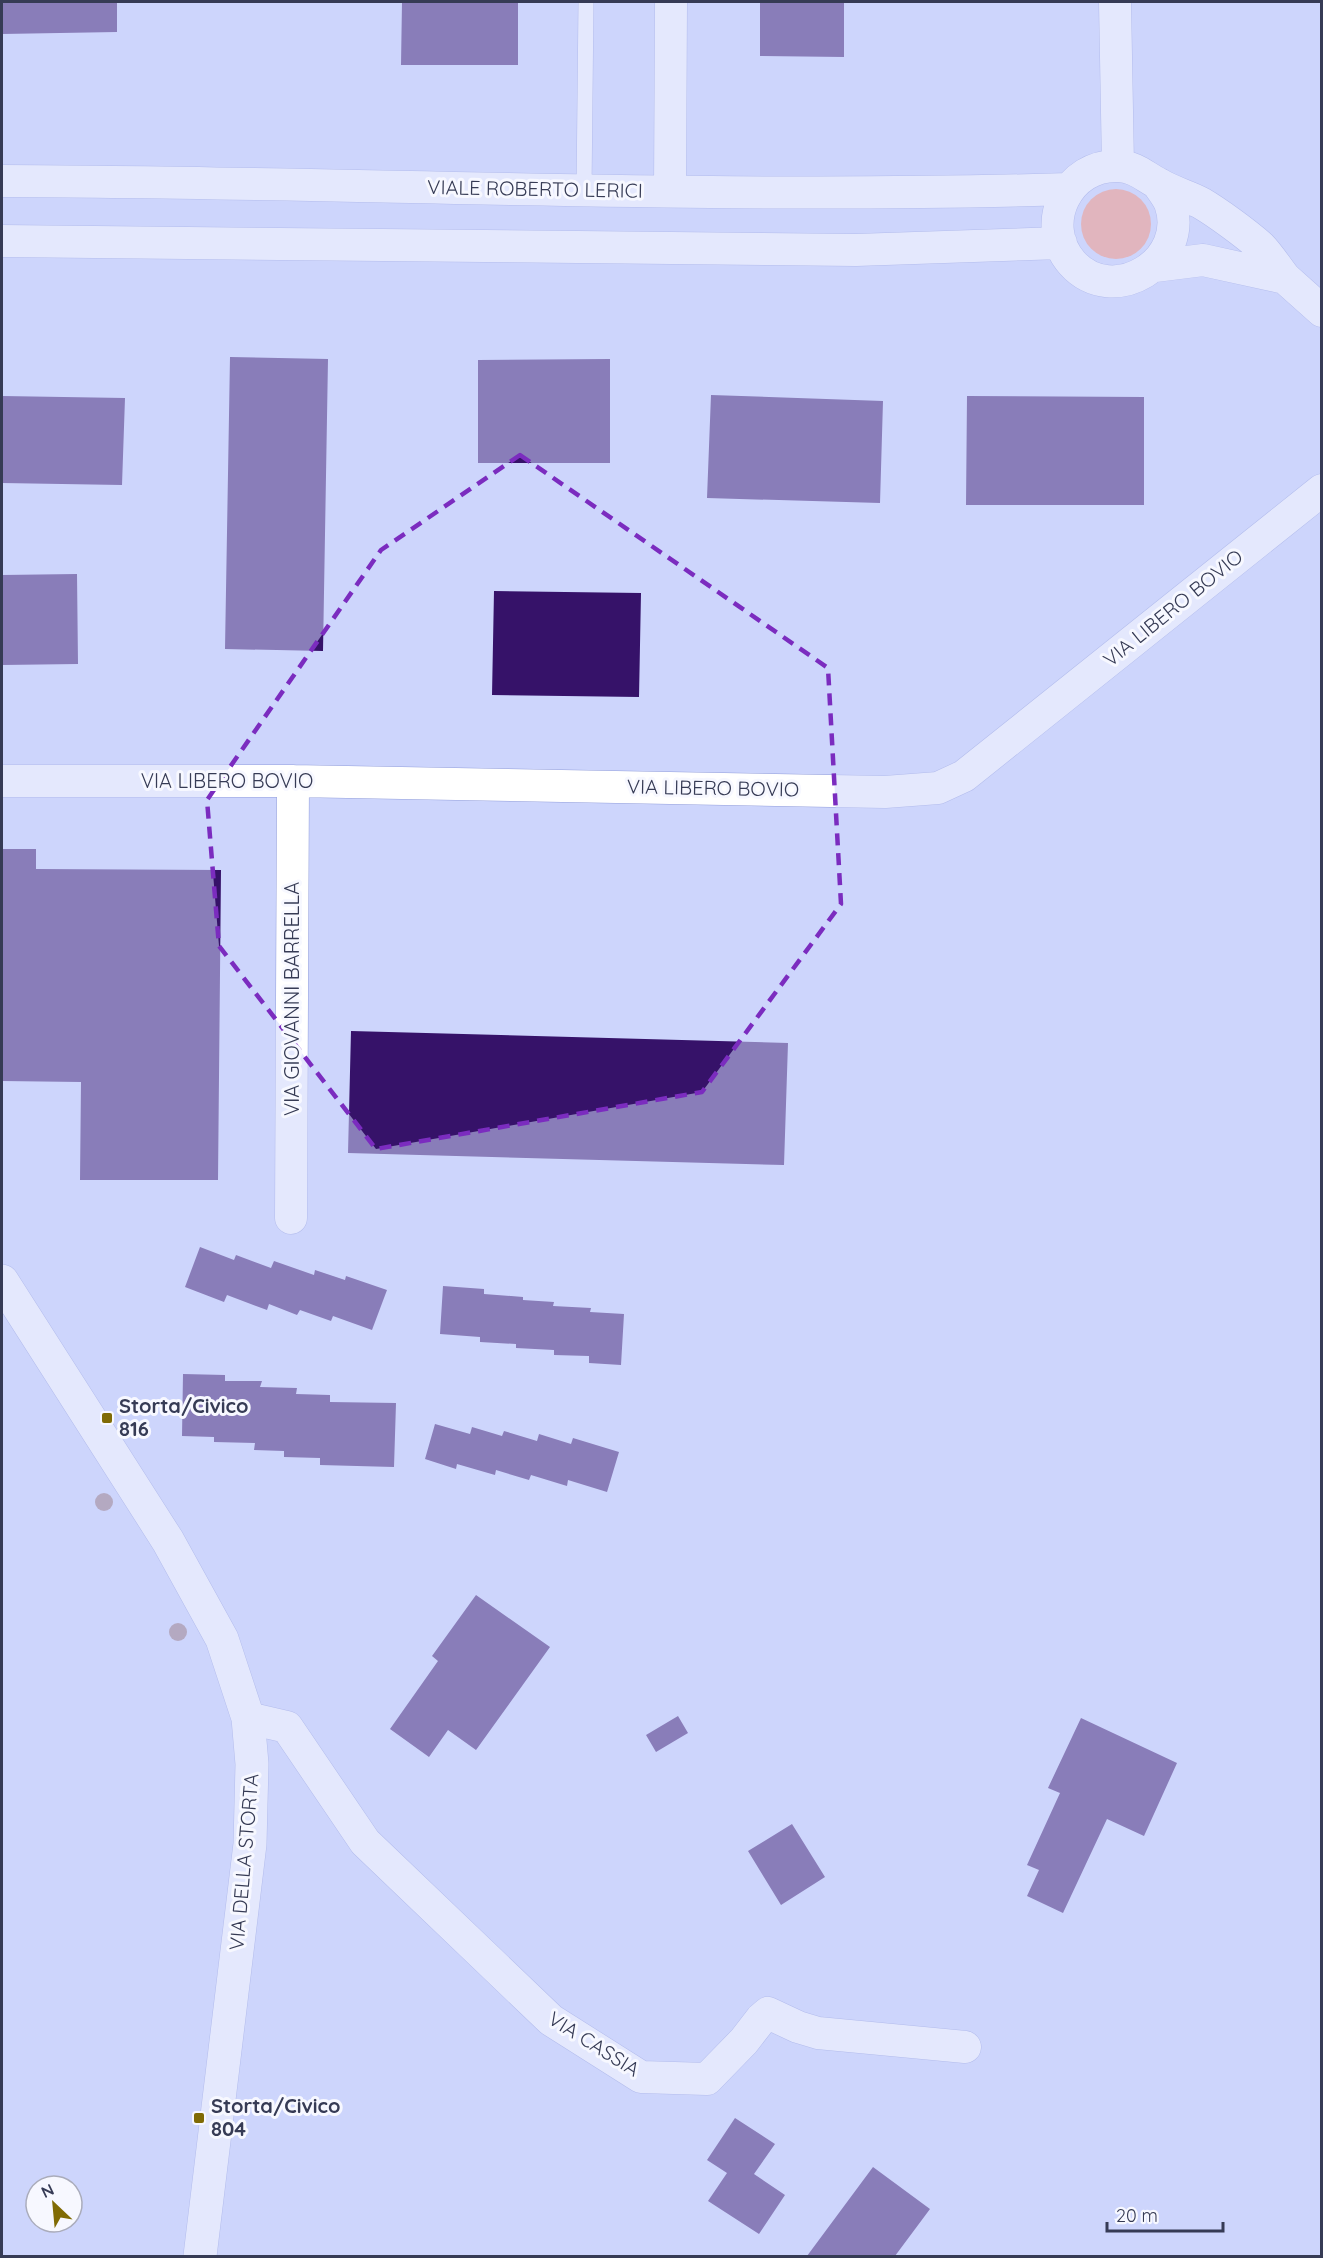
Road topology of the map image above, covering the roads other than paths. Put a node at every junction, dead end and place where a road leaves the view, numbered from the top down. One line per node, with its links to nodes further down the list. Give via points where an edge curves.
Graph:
1 (586, 2): 8 (lane)
2 (671, 2): 9 (street)
3 (1115, 2): 4 (street)
4 (1118, 166): 6 (street, via 1140,171); 7 (street, via 1090,171)
5 (2, 182): 8 (street, VIALE ROBERTO LERICI)
6 (1158, 184): 12 (street, via 1170,203 1173,225 1168,248); 13 (street, via 1201,203 1261,247)
7 (1069, 189): 9 (street, VIALE ROBERTO LERICI); 11 (street, via 1060,206 1057,225)
8 (584, 191): 9 (street, VIALE ROBERTO LERICI)
9 (670, 191)
10 (2, 241): 11 (street, via 844,250)
11 (1061, 243): 12 (street, via 1072,263 1091,276 1113,282 1135,278)
12 (1155, 266): 13 (street, via 1203,260)
13 (1285, 278): 14 (street)
14 (1322, 311)
15 (1322, 490): 17 (street, VIA LIBERO BOVIO, via 964,776 938,788 885,792)
16 (2, 781): 17 (street, VIA LIBERO BOVIO)
17 (293, 781): 18 (street, VIA GIOVANNI BARRELLA)
18 (291, 1218)
19 (2, 1281): 20 (main road, VIA DELLA STORTA, via 168,1541 222,1639)
20 (248, 1718): 21 (street, VIA CASSIA, via 287,1727 364,1842 550,2020 641,2076 706,2079 768,2013 818,2033); 22 (main road, VIA DELLA STORTA, via 252,1764 250,1844)
21 (965, 2047)
22 (200, 2256)

